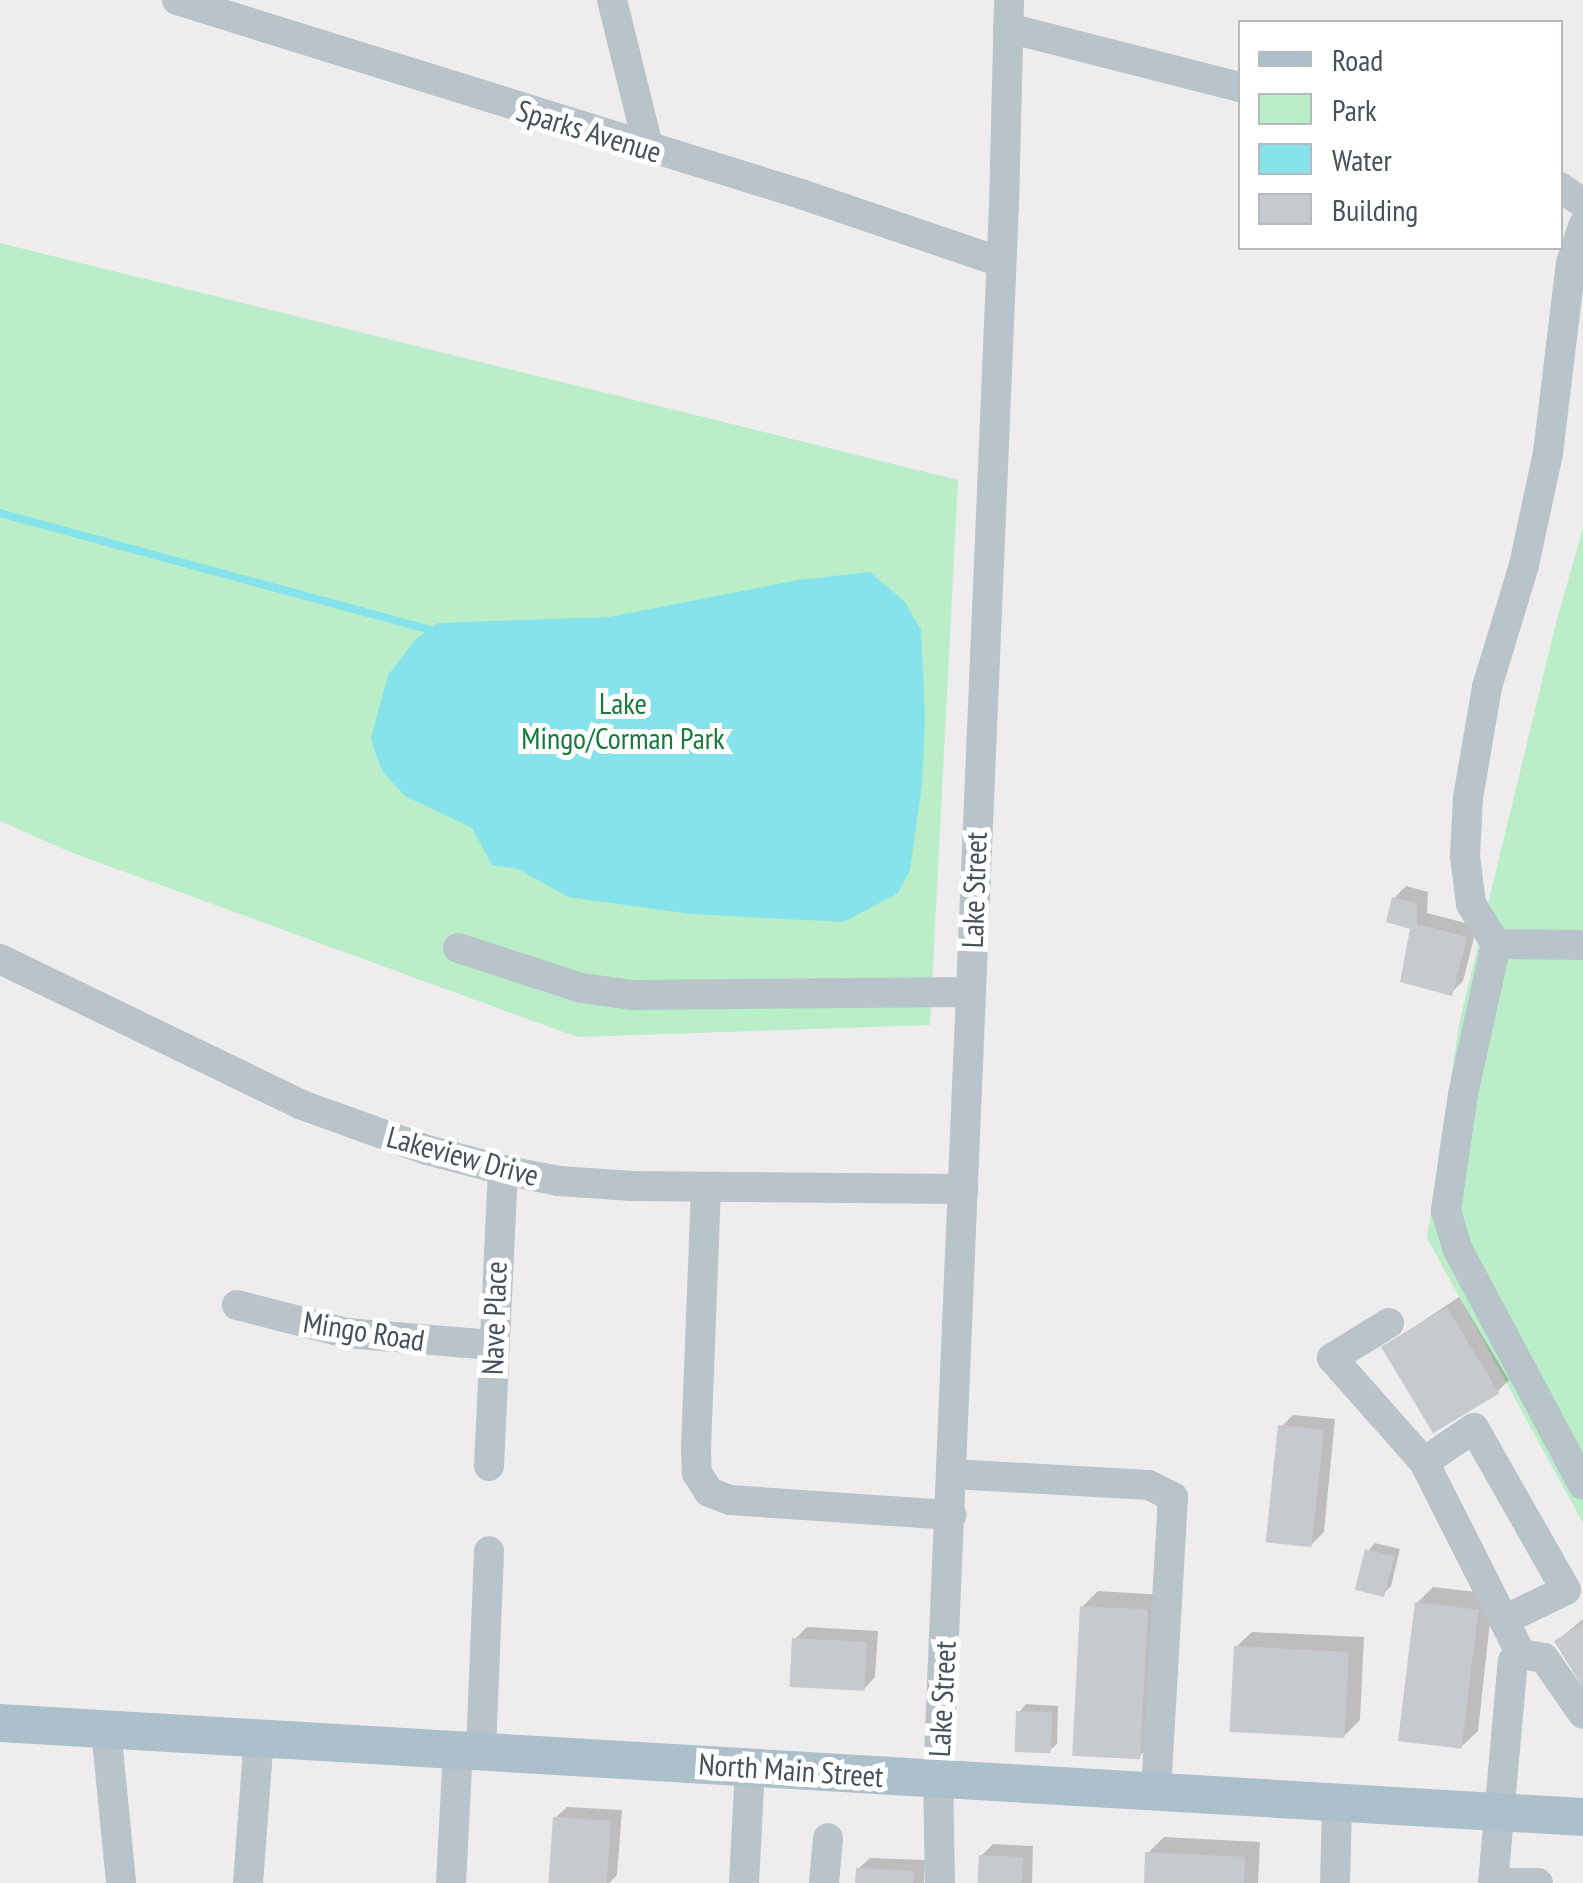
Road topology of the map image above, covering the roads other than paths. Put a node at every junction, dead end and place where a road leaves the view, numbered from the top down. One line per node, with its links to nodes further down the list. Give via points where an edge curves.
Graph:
1 (177, 0): 5 (street, Sparks Avenue)
2 (612, 0): 5 (street)
3 (1009, 14): 4 (street); 7 (street, Lake Street)
4 (1238, 86)
5 (649, 150): 7 (street, Sparks Avenue)
6 (1583, 226): 8 (street, via 1571,263 1548,454 1487,687 1468,798 1471,904)
7 (1001, 262): 12 (street, Lake Street)
8 (1496, 944): 9 (street); 22 (street, via 1462,1094 1446,1210 1457,1248)
9 (1583, 945)
10 (458, 948): 12 (street, via 582,988 632,995)
11 (0, 959): 13 (street, Lakeview Drive, via 302,1104 426,1150)
12 (970, 992): 15 (street, Lake Street)
13 (503, 1170): 14 (street, Lakeview Drive, via 595,1184); 18 (street, Nave Place)
14 (706, 1188): 15 (street, Lakeview Drive); 23 (street, via 696,1450 697,1473 709,1492 730,1500)
15 (963, 1189): 21 (street, Lake Street)
16 (237, 1305): 18 (street, Mingo Road, via 346,1333)
17 (1389, 1324): 19 (street, via 1332,1358)
18 (493, 1345): 20 (street, Nave Place)
19 (1424, 1462): 25 (street); 25 (street, via 1474,1428 1566,1590)
20 (489, 1466)
21 (952, 1474): 23 (street, Lake Street); 34 (street, via 1149,1484 1173,1496)
22 (1583, 1485)
23 (950, 1514): 33 (street, Lake Street)
24 (489, 1551): 31 (street)
25 (1504, 1620): 26 (street)
26 (1521, 1654): 27 (street, via 1544,1658); 36 (street, via 1510,1674)
27 (1583, 1714)
28 (0, 1723): 29 (main road, North Main Street)
29 (106, 1729): 30 (main road, North Main Street); 39 (street)
30 (258, 1738): 31 (main road, North Main Street); 40 (street)
31 (470, 1751): 32 (main road, North Main Street); 41 (street)
32 (750, 1767): 33 (main road, North Main Street); 42 (street)
33 (938, 1779): 34 (main road, North Main Street); 44 (street, Lake Street)
34 (1156, 1792): 35 (main road, North Main Street)
35 (1337, 1804): 36 (main road, North Main Street); 45 (street)
36 (1499, 1813): 37 (main road, North Main Street); 46 (street)
37 (1583, 1818)
38 (828, 1838): 43 (street)
39 (121, 1883)
40 (248, 1883)
41 (451, 1883)
42 (744, 1883)
43 (824, 1883)
44 (940, 1883)
45 (1334, 1883)
46 (1494, 1883)
47 (1505, 1883): 48 (street)
48 (1538, 1883)

